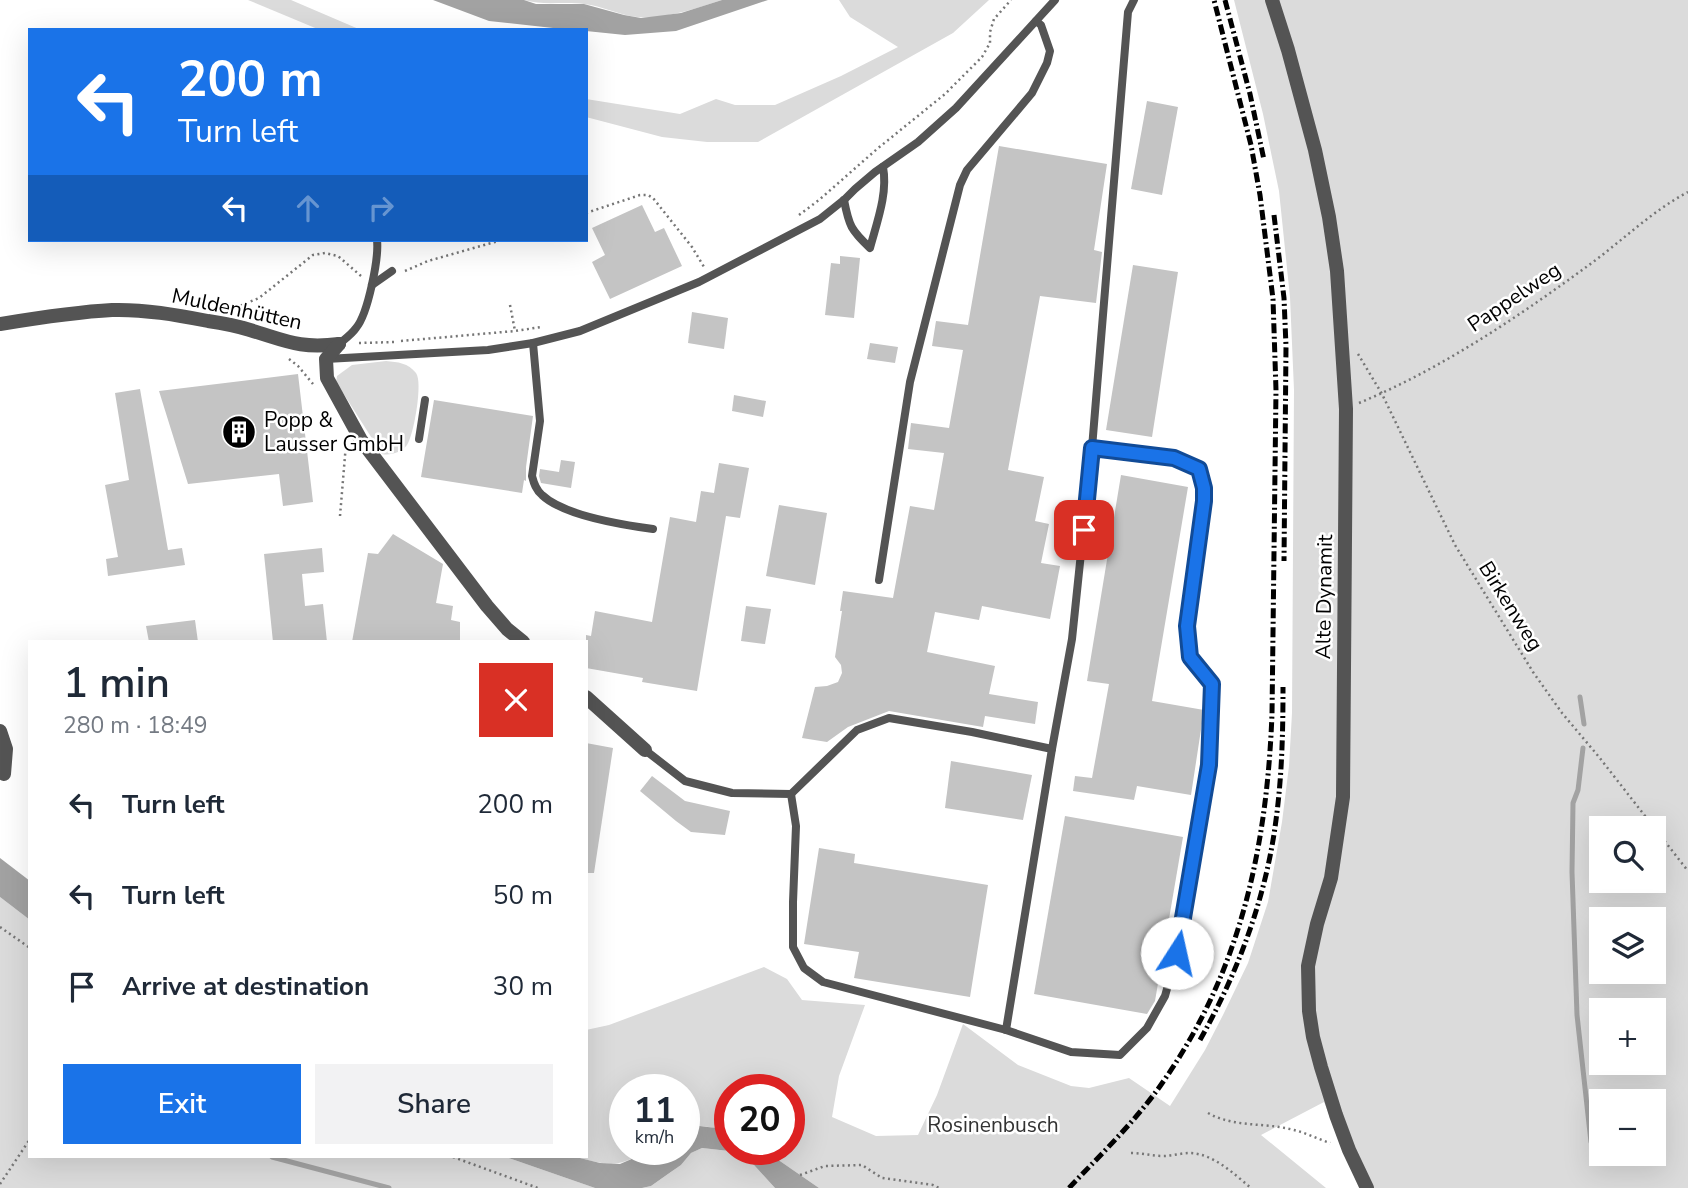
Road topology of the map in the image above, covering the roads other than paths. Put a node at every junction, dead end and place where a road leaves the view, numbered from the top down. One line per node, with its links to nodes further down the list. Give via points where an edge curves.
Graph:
1 (1055, 0): 4 (lane)
2 (1134, 0): 16 (lane, via 1128,12)
3 (1272, 0): 27 (street, Alte Dynamit, via 1318,161 1337,271 1346,409 1343,797 1331,878 1308,966 1308,990 1321,1067)
4 (1036, 20): 5 (lane, via 956,108); 18 (lane, via 1050,51 1047,64 1032,93 967,170 960,185 910,382)
5 (883, 167): 6 (lane); 6 (lane, via 883,191 870,248 850,225)
6 (844, 200): 11 (lane, via 820,219 699,282 580,331)
7 (377, 242): 9 (lane)
8 (392, 271): 9 (lane)
9 (372, 285): 12 (lane, via 358,327)
10 (0, 324): 12 (street, Muldenhütten, via 113,310 223,324 300,345)
11 (533, 343): 13 (lane, via 464,352); 17 (lane, via 540,421 532,476 541,495 558,507)
12 (339, 344): 13 (street)
13 (326, 359): 19 (street, via 327,378 360,440 487,606)
14 (425, 400): 15 (lane)
15 (419, 439)
16 (1092, 448): 22 (lane, via 1072,639); 26 (lane, via 1174,458 1199,469 1204,501 1187,626 1190,657 1212,684 1209,765 1177,953 1164,996 1147,1028 1120,1055 1071,1052)
17 (653, 529)
18 (879, 580)
19 (521, 640)
20 (588, 699): 23 (street)
21 (0, 731): 24 (street, via 6,749)
22 (1052, 749): 25 (lane, via 889,719 857,730); 26 (lane)
23 (645, 750): 25 (lane, via 685,780 732,793)
24 (4, 774)
25 (792, 794): 26 (lane, via 796,826 793,947 804,968 823,982)
26 (1006, 1030)
27 (1367, 1188)

